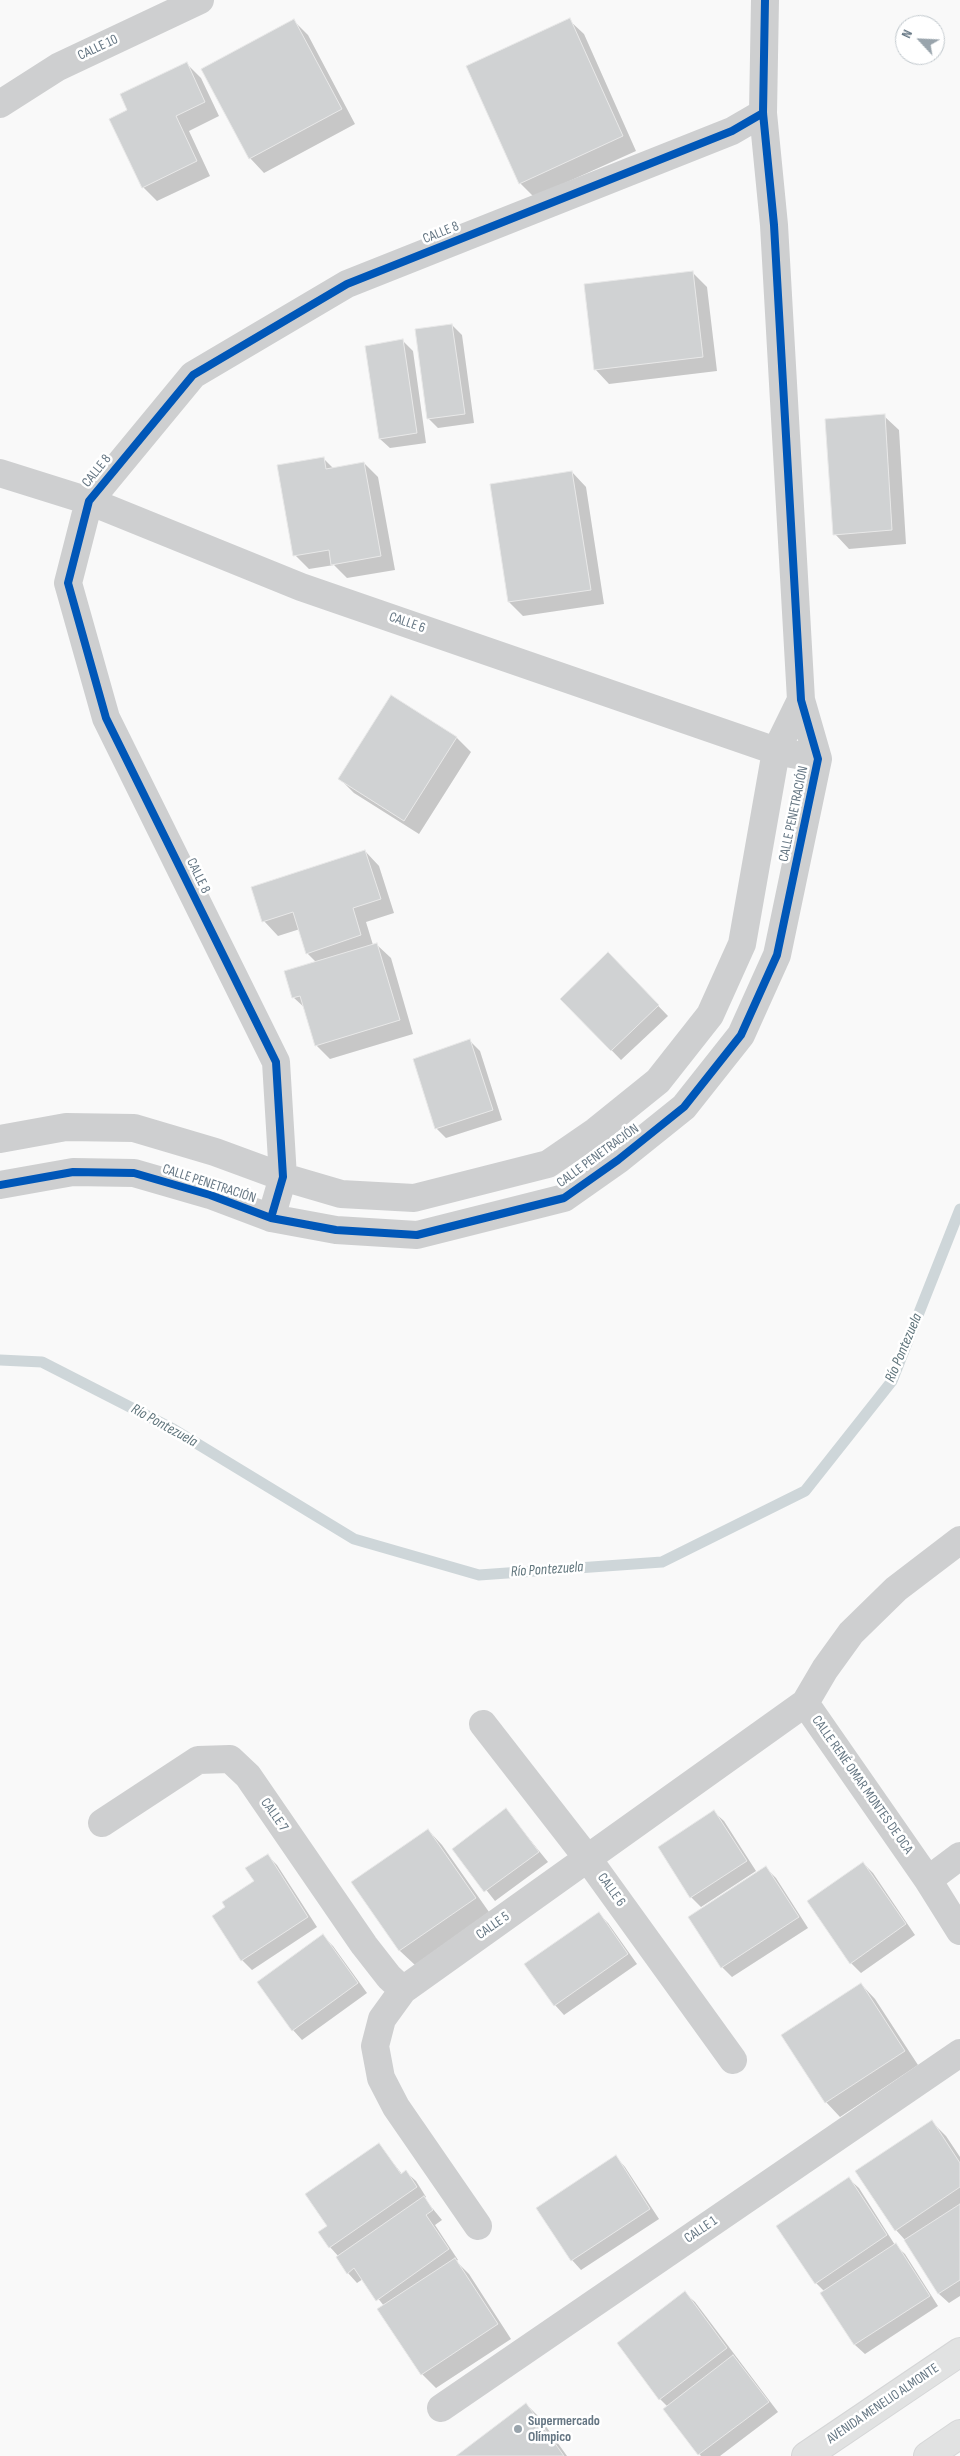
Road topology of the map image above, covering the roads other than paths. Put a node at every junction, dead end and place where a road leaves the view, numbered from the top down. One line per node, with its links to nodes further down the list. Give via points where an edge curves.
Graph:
1 (200, 0): 3 (street, CALLE 10, via 58,67)
2 (765, 0): 4 (street)
3 (0, 104)
4 (764, 113): 6 (street, CALLE 8, via 732,131 348,284 193,375); 7 (street, via 774,225)
5 (0, 473): 6 (street, CALLE 6)
6 (89, 501): 8 (street, CALLE 6, via 301,587); 11 (street, CALLE 8, via 68,583 106,718 276,1062)
7 (801, 700): 8 (street, CALLE PENETRACIÓN); 9 (street, CALLE PENETRACIÓN)
8 (776, 751): 9 (street, CALLE 6); 11 (street, CALLE PENETRACIÓN, via 742,944 710,1015 658,1081 596,1131 548,1164 496,1178 414,1198 341,1194)
9 (818, 759): 13 (street, CALLE PENETRACIÓN, via 777,955 741,1035 684,1107 564,1198 505,1214 417,1235 336,1230)
10 (0, 1139): 11 (street, CALLE PENETRACIÓN, via 66,1127 134,1128 215,1152)
11 (283, 1177): 13 (street, CALLE 8)
12 (0, 1185): 13 (street, CALLE PENETRACIÓN, via 73,1172 134,1173 210,1195)
13 (271, 1218)
14 (960, 1540): 15 (street, CALLE RENÉ OMAR MONTES DE OCA, via 896,1589 851,1633)
15 (805, 1703): 19 (street, CALLE 5); 20 (street, CALLE RENÉ OMAR MONTES DE OCA)
16 (483, 1724): 19 (street, CALLE 6)
17 (102, 1824): 22 (street, CALLE 7, via 198,1760 230,1759 248,1776 364,1945 389,1977)
18 (960, 1856): 20 (street)
19 (588, 1859): 22 (street, CALLE 5); 24 (street, CALLE 6)
20 (928, 1880): 21 (street, CALLE RENÉ OMAR MONTES DE OCA)
21 (960, 1931)
22 (404, 1990): 25 (street, CALLE 5, via 382,2019 375,2046 381,2078 396,2107)
23 (960, 2053): 27 (street, CALLE 1)
24 (733, 2060)
25 (478, 2226)
26 (960, 2352): 29 (street, AVENIDA MENELIO ALMONTE)
27 (441, 2408)
28 (960, 2434): 30 (street)
29 (806, 2456)
30 (928, 2456)

